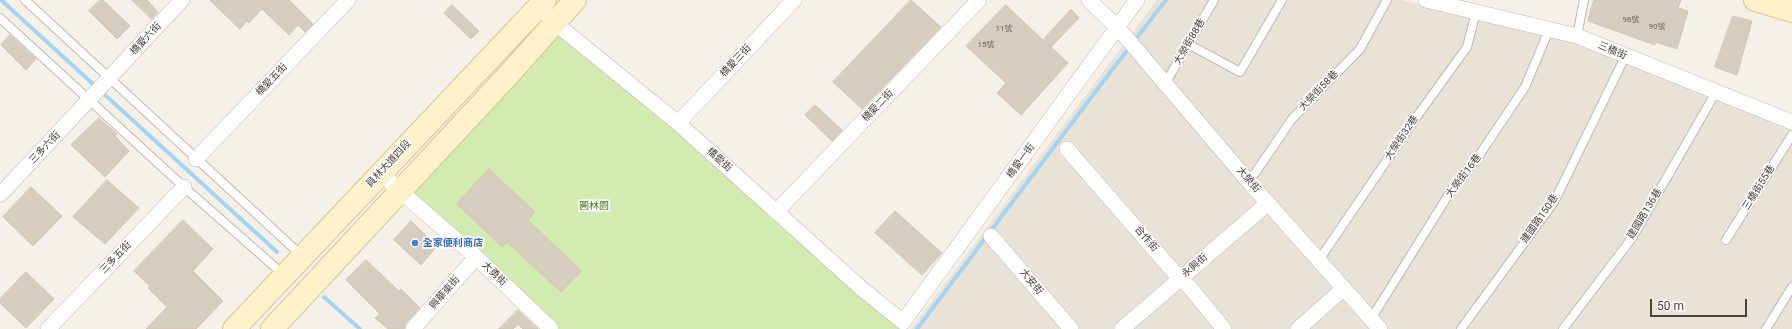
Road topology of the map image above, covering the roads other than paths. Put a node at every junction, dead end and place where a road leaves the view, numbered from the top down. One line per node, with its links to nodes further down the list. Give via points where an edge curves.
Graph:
1 (25, 0): 25 (lane)
2 (182, 0): 25 (street, 橋愛六街)
3 (348, 0): 33 (street, 橋愛五街)
4 (575, 0): 19 (main road)
5 (794, 0): 30 (street, 橋愛三街)
6 (979, 0): 40 (street, 橋愛二街)
7 (1089, 0): 21 (street, 大榮街)
8 (1137, 0): 21 (street, 橋愛一街)
9 (1214, 0): 23 (lane, 大榮街88巷)
10 (1282, 0): 23 (lane, via 1240,72)
11 (1387, 0): 35 (lane, 大榮街58巷, via 1360,48 1292,119)
12 (1426, 0): 17 (street, 三橋街)
13 (1584, 0): 22 (lane)
14 (1754, 0): 16 (main road)
15 (539, 2): 19 (street, 橋愛街); 34 (main road, 員林大道四段)
16 (1792, 11)
17 (1476, 12): 20 (street, 三橋街); 45 (lane, 大榮街32巷, via 1467,47)
18 (0, 18): 28 (lane)
19 (555, 23): 30 (street, 橋愛街); 37 (main road)
20 (1549, 30): 22 (street, 三橋街); 51 (lane, 大榮街16巷, via 1525,87 1478,157 1454,186)
21 (1121, 32): 26 (street, 大榮街); 50 (street, 橋愛一街)
22 (1577, 36): 24 (street, 三橋街)
23 (1188, 44): 26 (lane, 大榮街88巷)
24 (1625, 57): 27 (street, 三橋街); 61 (lane, 建國路150巷, via 1554,202)
25 (110, 78): 28 (street, 橋愛六街); 33 (lane)
26 (1165, 84): 35 (street, 大榮街)
27 (1716, 92): 29 (street, 三橋街); 62 (lane, 建國路136巷, via 1632,238)
28 (89, 100): 36 (lane); 38 (street, 三多六街)
29 (1792, 122)
30 (678, 123): 40 (street, 橋愛街)
31 (1792, 135): 42 (lane, 三橋街55巷)
32 (1068, 149): 47 (street, 合作街)
33 (196, 159): 43 (lane)
34 (381, 173): 37 (street, 大勇街); 43 (main road, 員林大道四段)
35 (1249, 182): 39 (street, 大榮街)
36 (184, 187): 46 (lane); 52 (street, 三多五街)
37 (400, 192): 44 (street, 大勇街); 54 (main road)
38 (0, 195)
39 (1268, 203): 45 (street, 大榮街); 47 (street, 永興街)
40 (776, 212): 50 (street, 橋愛街)
41 (991, 236): 57 (street, 大安街)
42 (1726, 240)
43 (302, 256): 46 (main road, 員林大道四段)
44 (476, 257): 55 (street, 興華東街); 56 (street, 大勇街)
45 (1319, 260): 49 (street, 大榮街)
46 (285, 276): 53 (main road, 員林大道四段)
47 (1180, 279): 58 (street, 永興街); 59 (street, 合作街)
48 (1792, 287): 63 (lane)
49 (1344, 288): 51 (street, 大榮街); 60 (street)
50 (903, 322)
51 (1375, 324)
52 (48, 329)
53 (234, 329)
54 (272, 329)
55 (413, 329)
56 (552, 329)
57 (1071, 329)
58 (1122, 329)
59 (1224, 329)
60 (1298, 329)
61 (1461, 329)
62 (1563, 329)
63 (1766, 329)

